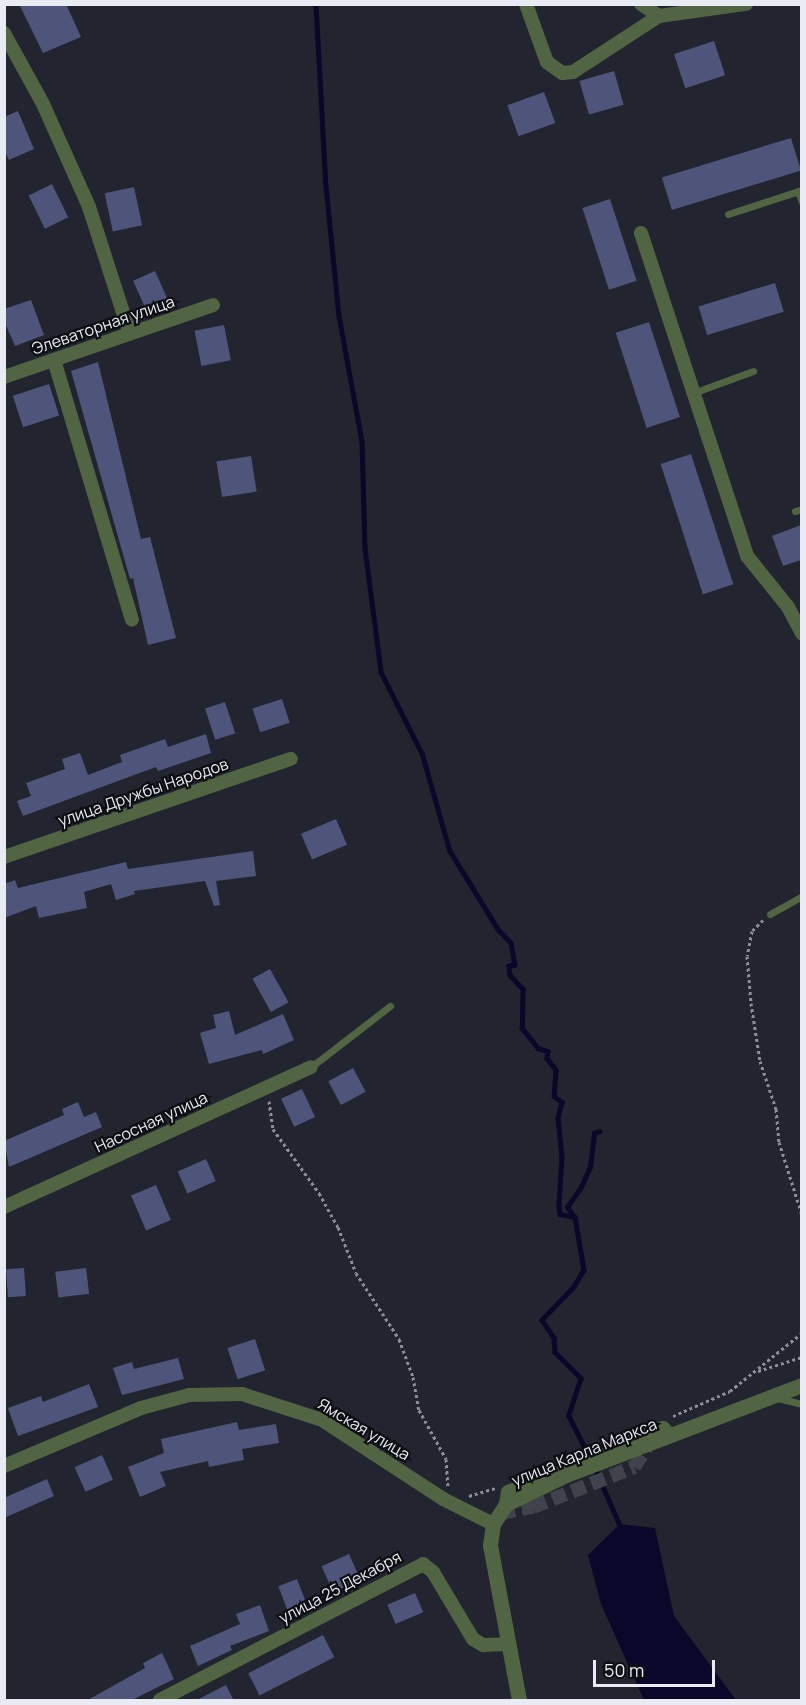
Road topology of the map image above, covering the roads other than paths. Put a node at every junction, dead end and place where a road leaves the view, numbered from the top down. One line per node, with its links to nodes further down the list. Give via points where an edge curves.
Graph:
1 (526, 4): 4 (street, via 547,62 562,73 573,72)
2 (641, 4): 4 (street)
3 (746, 4): 4 (street)
4 (659, 16)
5 (4, 33): 11 (street, via 43,104 89,207)
6 (800, 191): 7 (lane); 8 (lane)
7 (801, 201)
8 (728, 214)
9 (641, 233): 15 (street)
10 (213, 305): 11 (street, Элеваторная улица)
11 (130, 334): 12 (street, Элеваторная улица)
12 (54, 360): 14 (street, Элеваторная улица); 16 (street)
13 (753, 371): 15 (lane)
14 (4, 377)
15 (693, 393): 17 (street, via 747,556 788,607)
16 (132, 620)
17 (801, 633)
18 (291, 759): 19 (street, улица Дружбы Народов)
19 (4, 857)
20 (801, 896): 21 (lane)
21 (770, 914)
22 (390, 1006): 23 (lane)
23 (311, 1067): 24 (street, Насосная улица)
24 (4, 1207)
25 (801, 1384): 26 (street, улица Карла Маркса)
26 (773, 1396): 27 (lane); 29 (street, улица Карла Маркса, via 566,1475 506,1504)
27 (801, 1404)
28 (4, 1466): 29 (street, Ямская улица, via 141,1408 189,1395 224,1392 260,1398 322,1420 449,1502)
29 (493, 1524): 30 (street, via 492,1567)
30 (508, 1644): 31 (street, улица 25 Декабря, via 483,1645 473,1639 433,1572 423,1564); 32 (street)
31 (160, 1701)
32 (519, 1701)

